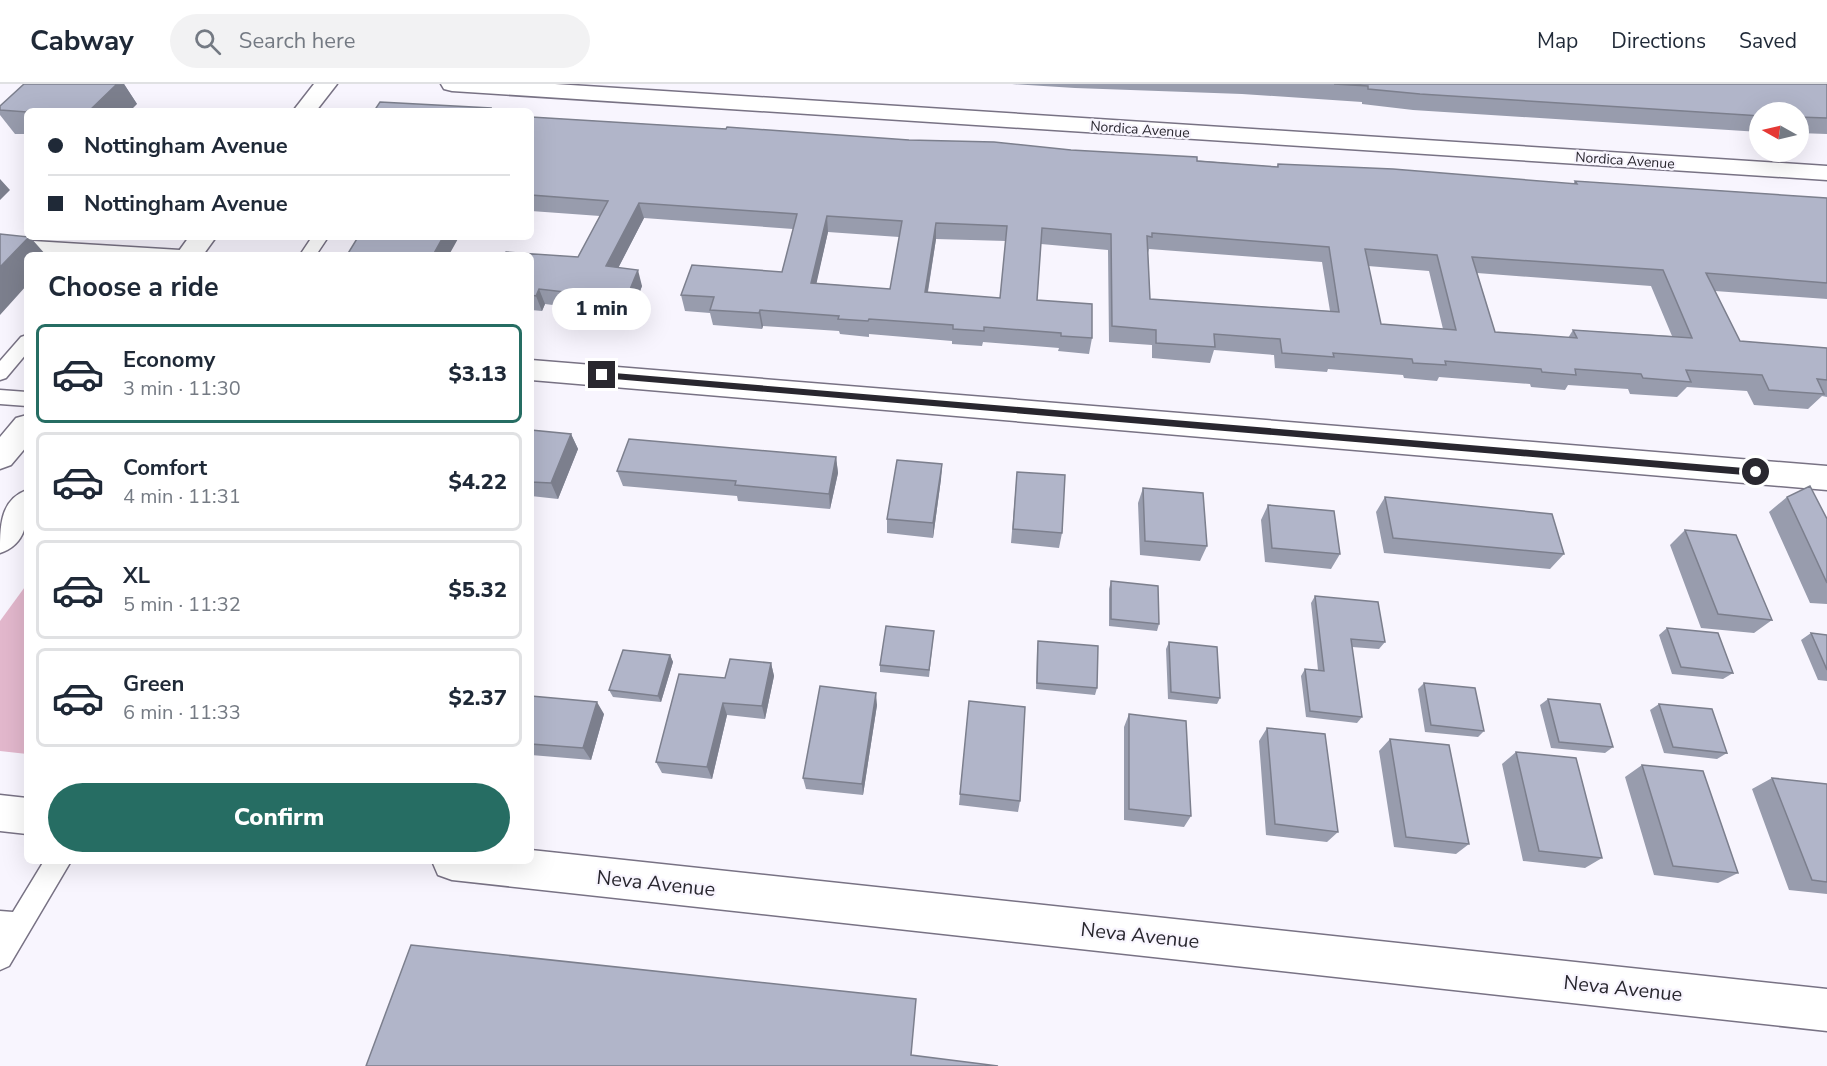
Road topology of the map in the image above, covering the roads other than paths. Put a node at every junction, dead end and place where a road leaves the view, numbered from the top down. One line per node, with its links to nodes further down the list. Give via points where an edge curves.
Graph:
1 (326, 84): 4 (street)
2 (452, 84): 3 (street, Nordica Avenue)
3 (535, 87): 5 (street, Nordica Avenue)
4 (306, 108)
5 (1827, 173)
6 (201, 240): 9 (street)
7 (0, 244): 8 (lane)
8 (92, 252)
9 (191, 252)
10 (24, 345): 12 (lane)
11 (534, 369): 17 (street)
12 (0, 373)
13 (0, 397): 14 (lane)
14 (24, 399)
15 (24, 429): 16 (street)
16 (0, 457)
17 (1827, 478)
18 (24, 506): 19 (street)
19 (0, 540)
20 (0, 813): 21 (street)
21 (24, 816)
22 (56, 864): 24 (lane)
23 (480, 864): 26 (street, Neva Avenue)
24 (6, 928): 25 (lane)
25 (0, 957)
26 (1827, 1010)

